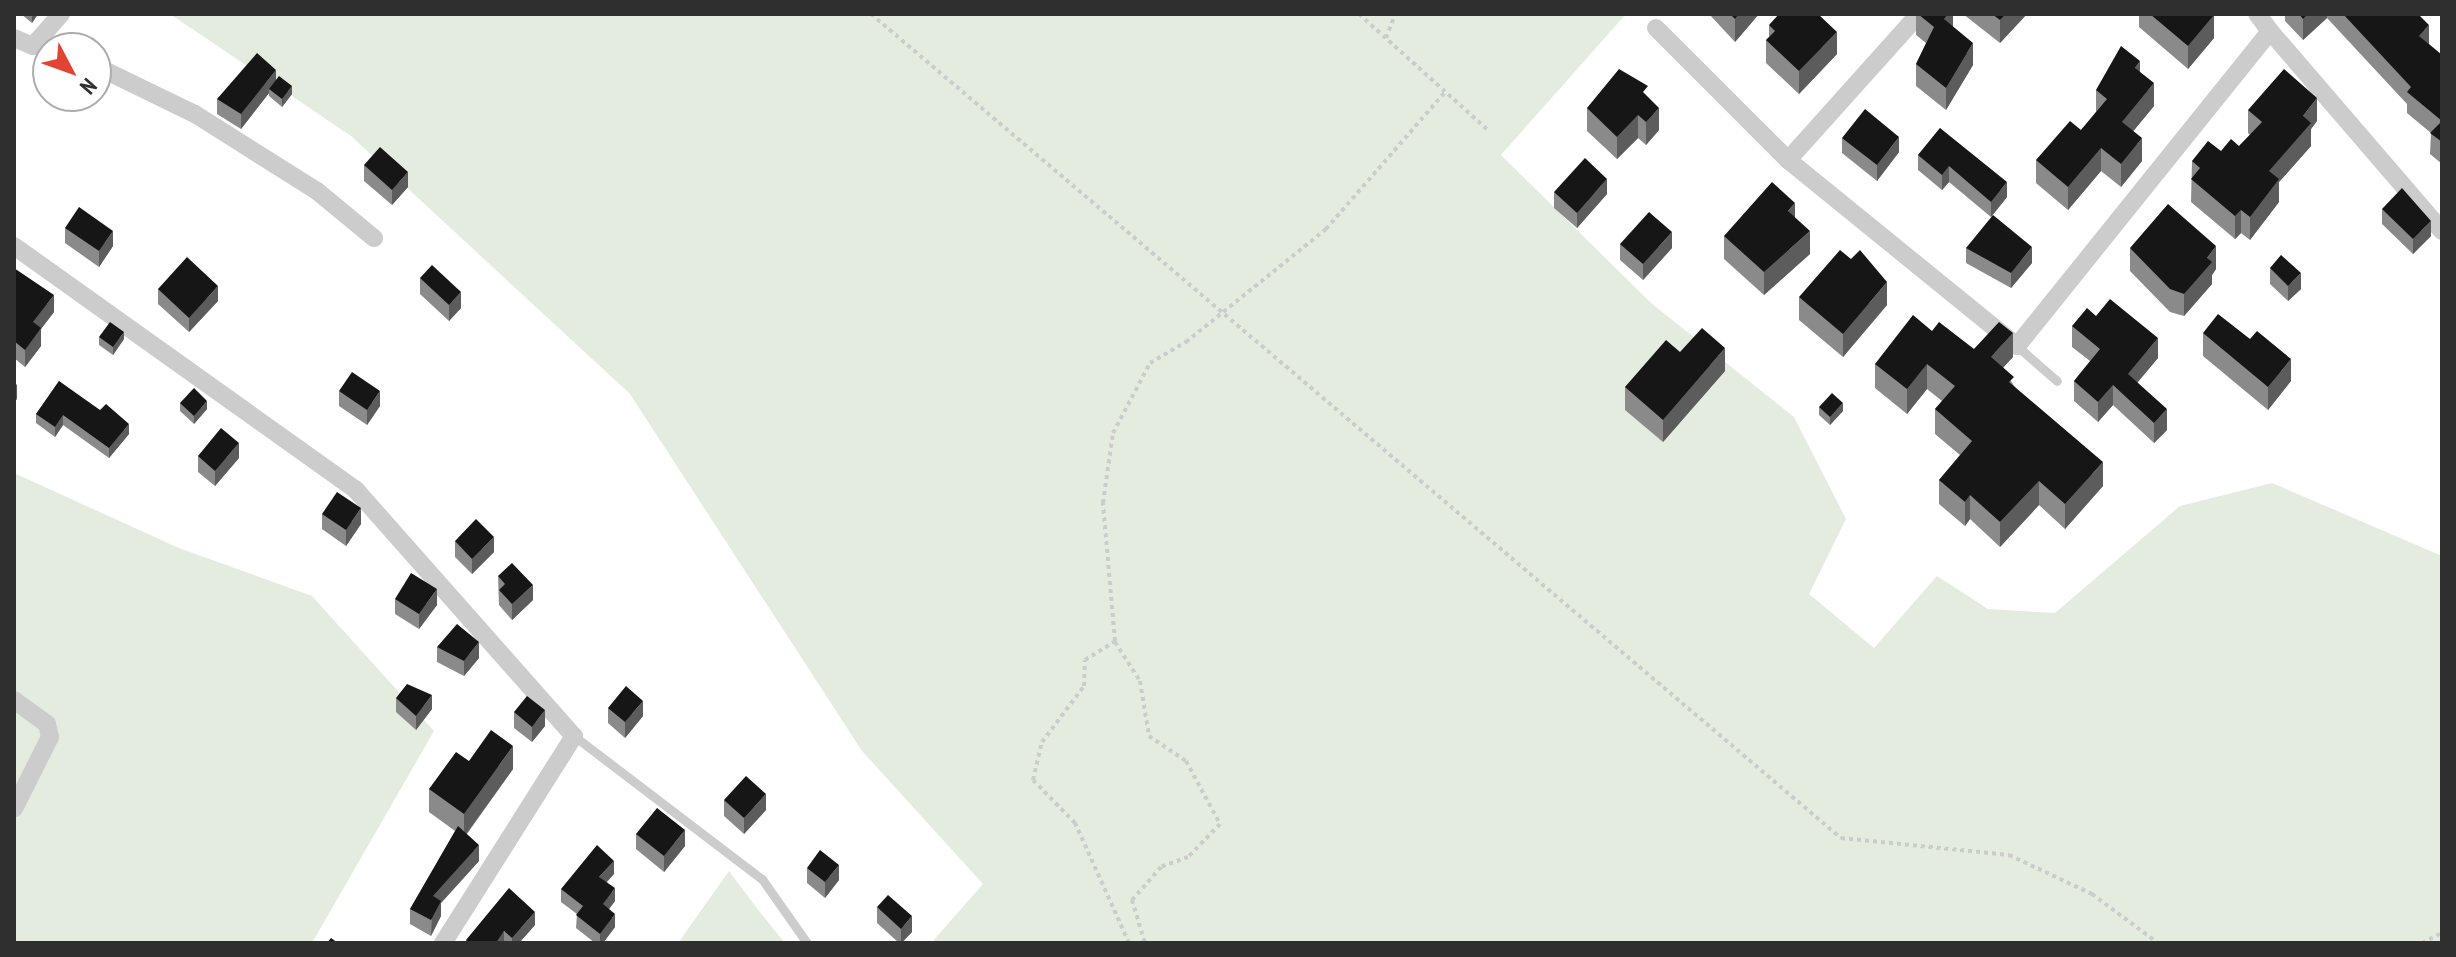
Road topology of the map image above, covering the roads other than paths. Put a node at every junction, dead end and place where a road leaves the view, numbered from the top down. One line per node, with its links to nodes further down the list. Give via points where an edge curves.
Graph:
1 (1919, 14): 6 (street)
2 (2257, 14): 4 (street)
3 (1656, 28): 6 (street)
4 (2270, 31): 7 (street); 10 (street)
5 (112, 74): 8 (street, via 195,114 317,191)
6 (1788, 160): 10 (street)
7 (2442, 231)
8 (374, 238)
9 (14, 246): 13 (street, via 356,490)
10 (2017, 346): 11 (lane)
11 (2057, 381)
12 (14, 700): 14 (street, via 47,724 50,737)
13 (574, 736): 15 (street); 16 (lane, via 762,879)
14 (14, 809)
15 (443, 943)
16 (807, 943)

